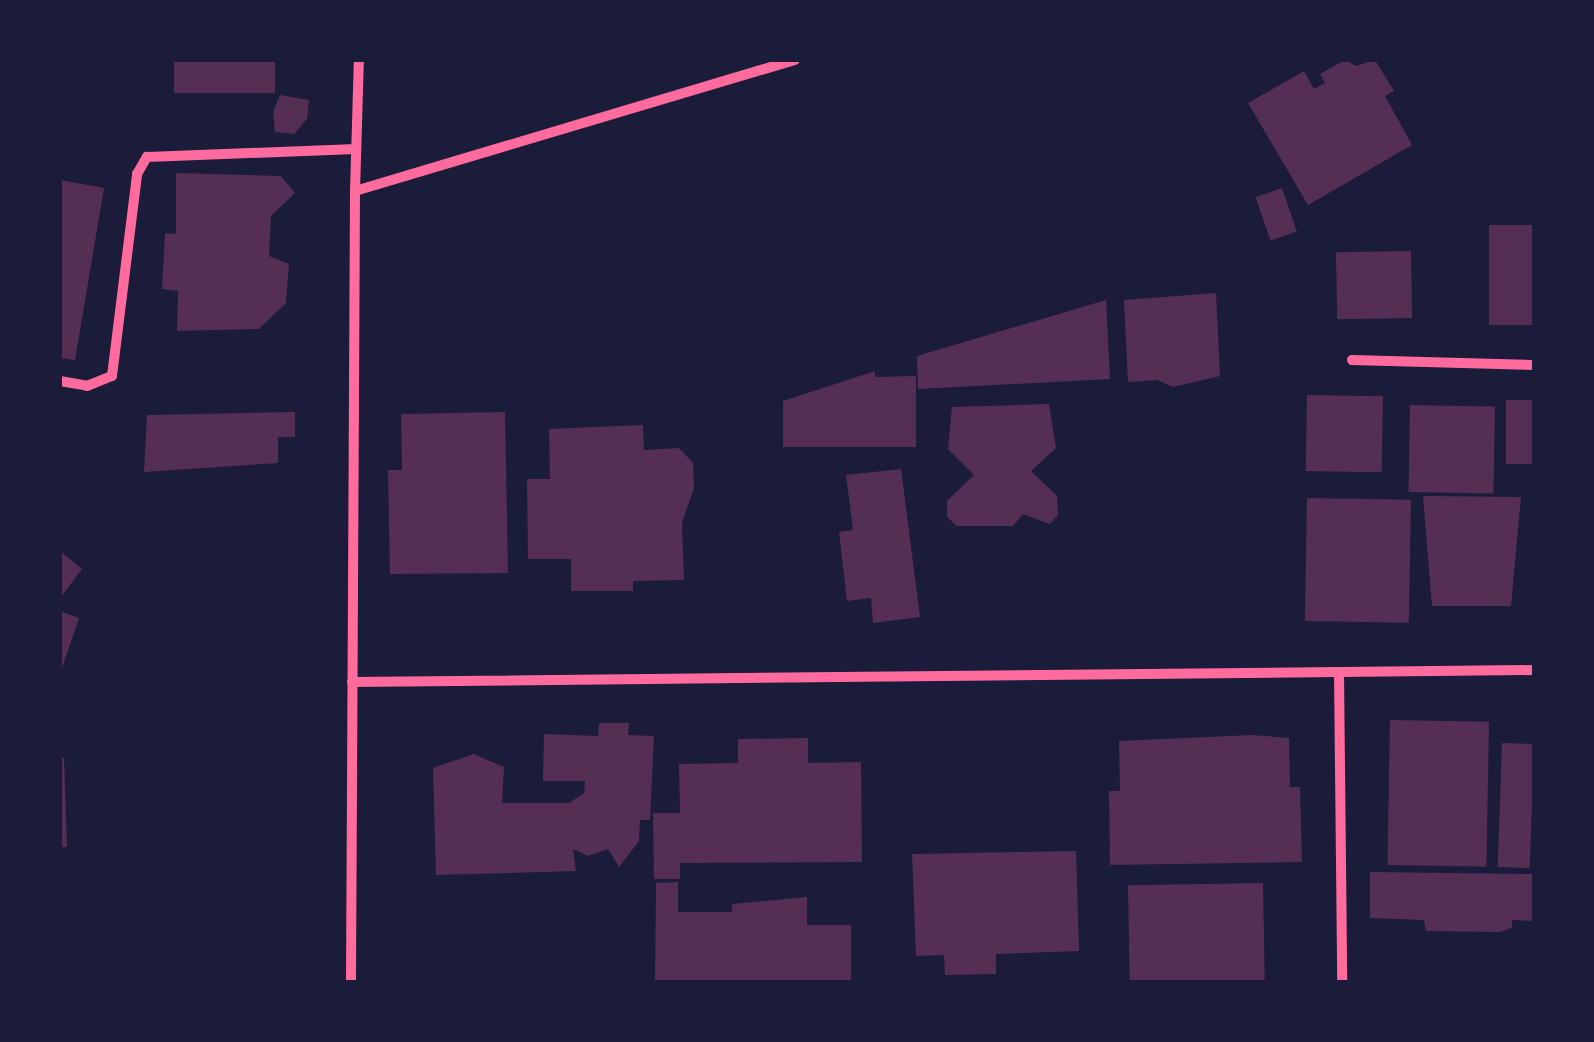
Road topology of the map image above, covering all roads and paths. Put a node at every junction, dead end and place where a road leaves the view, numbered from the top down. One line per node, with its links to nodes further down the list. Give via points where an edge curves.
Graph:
1 (360, 60): 3 (street)
2 (795, 60): 4 (street)
3 (356, 148): 4 (street); 7 (street, via 147,157 137,174 112,376 87,386)
4 (355, 190): 10 (street)
5 (1352, 360): 6 (street)
6 (1534, 365)
7 (60, 381)
8 (1534, 670): 9 (street)
9 (1339, 672): 10 (street); 12 (street)
10 (352, 682): 11 (street)
11 (351, 982)
12 (1342, 982)

